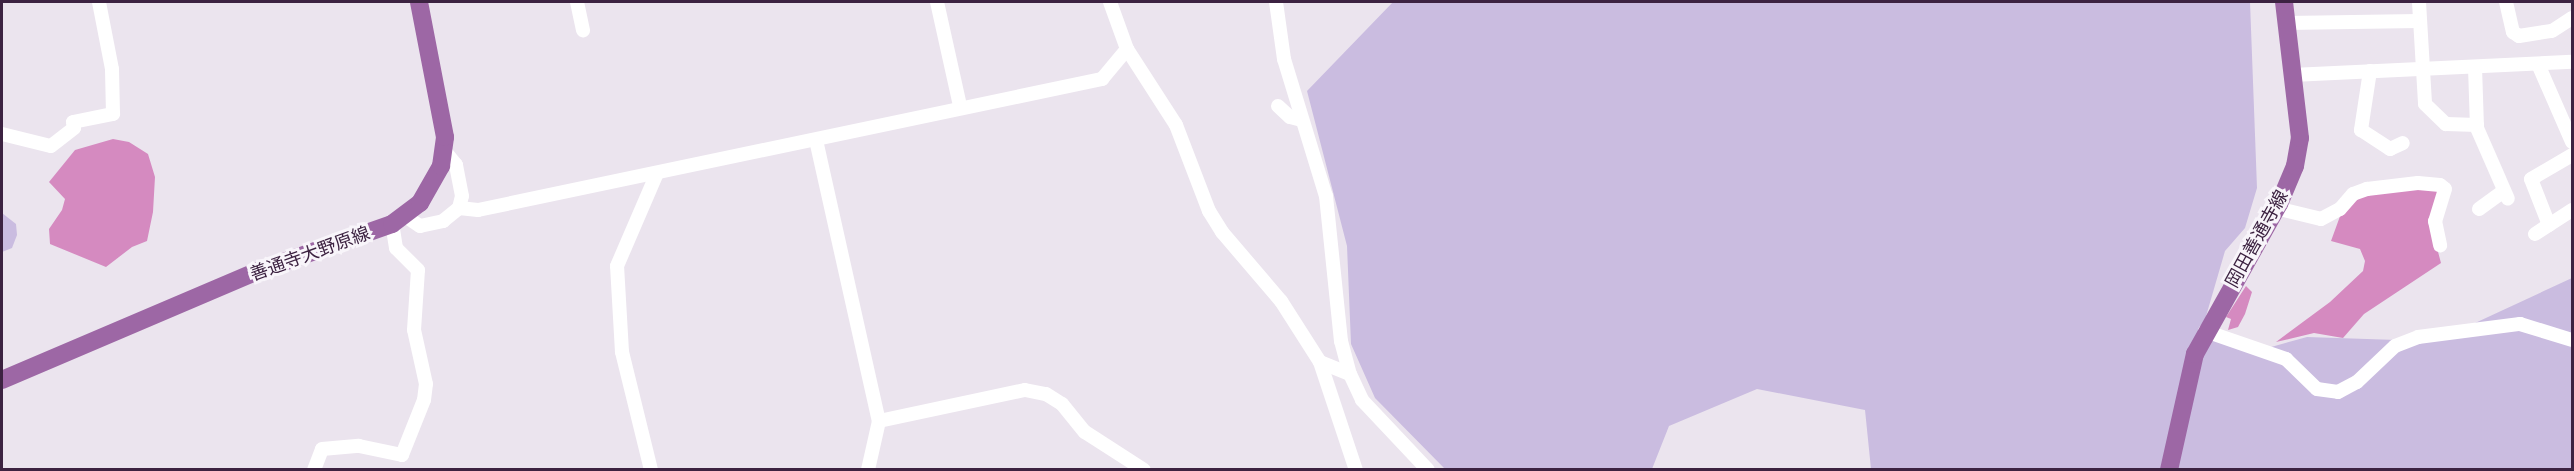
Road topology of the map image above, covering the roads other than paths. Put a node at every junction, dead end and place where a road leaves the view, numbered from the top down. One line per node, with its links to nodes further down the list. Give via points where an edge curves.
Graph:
1 (99, 2): 25 (street, via 112,69 113,114 73,122 74,128 51,146)
2 (419, 2): 29 (main road, 善通寺大野原線, via 444,122)
3 (577, 2): 13 (street)
4 (937, 2): 21 (street)
5 (1110, 2): 14 (street)
6 (1276, 2): 23 (street, via 1284,59)
7 (2284, 2): 12 (main road, 岡田善通寺線)
8 (2419, 2): 11 (street)
9 (2506, 2): 10 (street, via 2513,32 2519,36 2552,31)
10 (2572, 18)
11 (2419, 21): 12 (street); 18 (street)
12 (2286, 24): 20 (main road, 岡田善通寺線)
13 (583, 30)
14 (1127, 50): 21 (street, via 1102,79); 42 (street, via 1176,125 1209,211 1281,301)
15 (2572, 62): 16 (street)
16 (2538, 64): 17 (street); 27 (street)
17 (2475, 67): 18 (street); 24 (street)
18 (2421, 69): 19 (street); 24 (street, via 2422,97 2437,118 2455,125)
19 (2370, 71): 20 (street); 28 (street, via 2361,130 2390,149)
20 (2292, 75): 33 (main road, 岡田善通寺線, via 2300,138 2295,166)
21 (960, 106): 26 (street)
22 (1278, 106): 23 (street, via 1290,117)
23 (1302, 120): 43 (street, via 1326,196 1341,341)
24 (2477, 124): 34 (street, via 2506,195)
25 (2, 134)
26 (816, 140): 31 (street); 45 (street)
27 (2572, 142)
28 (2403, 143)
29 (444, 150): 32 (street, via 456,165 462,196); 36 (main road, 善通寺大野原線, via 429,193)
30 (2572, 155): 37 (street, via 2531,179)
31 (657, 173): 32 (street, via 478,210); 50 (street, via 617,266 622,352)
32 (459, 208): 36 (street, via 443,221 420,226)
33 (2276, 208): 39 (street, via 2321,219 2340,209 2353,194 2367,189 2418,183 2440,185 2445,189 2435,221); 40 (main road, 岡田善通寺線)
34 (2479, 209)
35 (2572, 210): 37 (street)
36 (398, 220): 44 (main road, 善通寺大野原線, via 258,271); 46 (street, via 396,248 418,270 414,340 426,384 424,400)
37 (2549, 225): 38 (street)
38 (2535, 234)
39 (2440, 245)
40 (2205, 331): 41 (street, via 2286,359 2318,390 2338,392 2358,382 2395,346 2418,337 2520,324); 47 (main road, 岡田善通寺線, via 2195,354)
41 (2572, 340)
42 (1320, 362): 43 (street); 53 (street)
43 (1350, 374): 54 (street, via 1362,400)
44 (2, 380)
45 (879, 421): 51 (street); 52 (street, via 1025,390 1046,394 1062,404 1085,432)
46 (402, 455): 48 (street, via 359,446 322,449); 49 (street)
47 (2173, 464)
48 (314, 470)
49 (401, 470)
50 (651, 470)
51 (868, 470)
52 (1144, 470)
53 (1356, 470)
54 (1428, 470)

